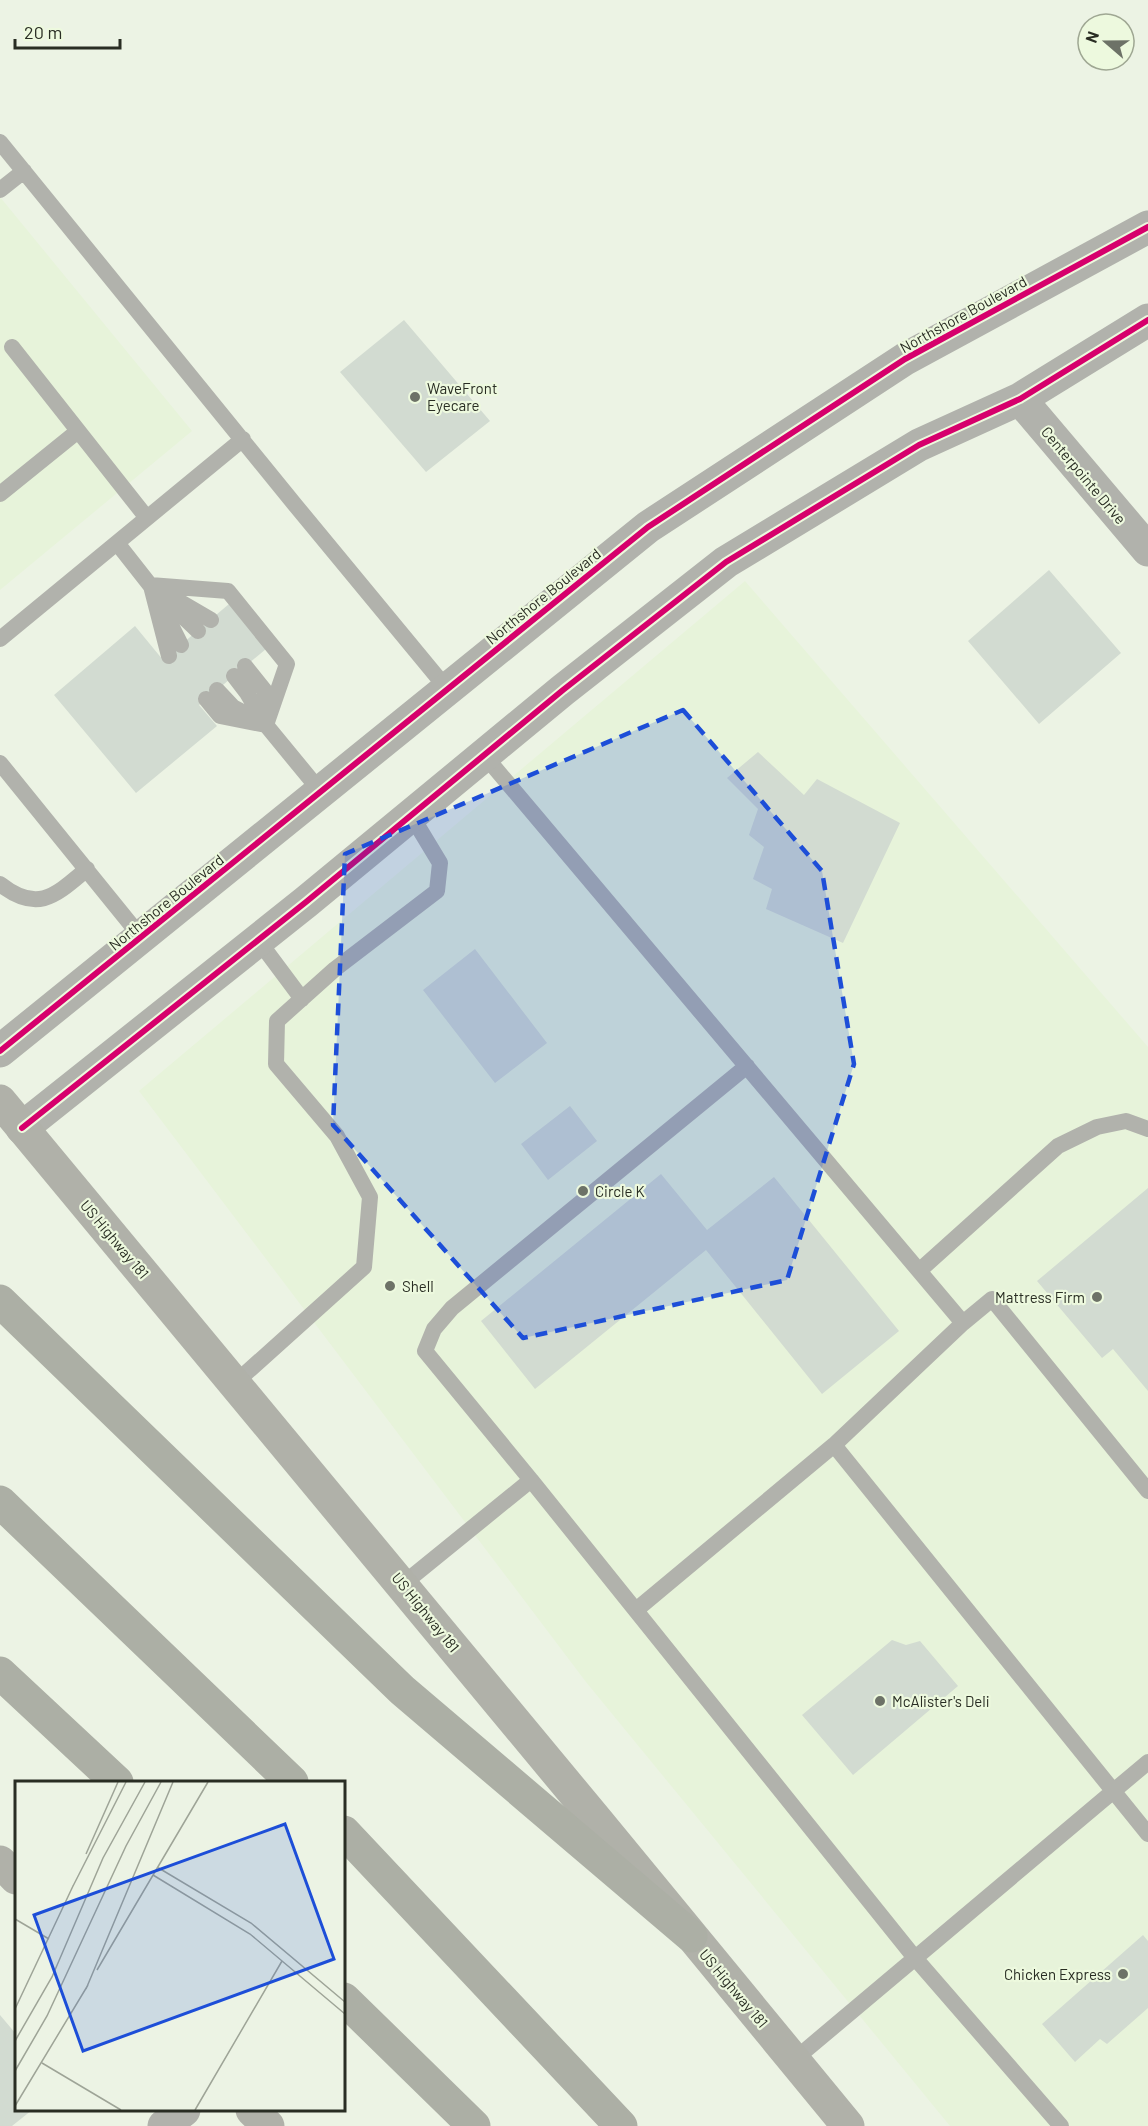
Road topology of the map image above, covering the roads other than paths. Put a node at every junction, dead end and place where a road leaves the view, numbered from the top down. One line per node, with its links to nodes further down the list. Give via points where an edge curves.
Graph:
1 (0, 142): 2 (lane)
2 (24, 171): 3 (lane); 9 (lane)
3 (0, 190)
4 (1148, 227): 19 (street, Northshore Boulevard, via 905,359 648,527)
5 (1148, 320): 7 (street)
6 (12, 347): 8 (lane)
7 (1020, 399): 13 (street, Centerpointe Drive); 22 (street, via 919,446 726,562)
8 (78, 431): 10 (lane); 11 (lane)
9 (243, 439): 11 (lane); 19 (lane)
10 (0, 494)
11 (147, 518): 12 (lane)
12 (117, 543): 14 (lane); 16 (lane)
13 (1148, 550)
14 (150, 585): 15 (lane); 17 (lane); 21 (lane, via 228,591 287,664)
15 (204, 625)
16 (0, 639)
17 (175, 650)
18 (240, 671): 21 (lane, via 265,691)
19 (448, 690): 24 (street, Northshore Boulevard)
20 (212, 694): 21 (lane)
21 (266, 725): 24 (lane)
22 (484, 754): 25 (street); 32 (lane)
23 (0, 763): 26 (lane)
24 (321, 792): 28 (street, Northshore Boulevard)
25 (411, 815): 29 (street); 30 (lane, via 440,863 436,891)
26 (87, 869): 27 (lane, via 55,896 31,900 12,894); 28 (lane)
27 (0, 884)
28 (141, 937): 31 (street, Northshore Boulevard)
29 (258, 940): 30 (lane); 34 (street)
30 (302, 999): 39 (lane, via 277,1021 276,1064 337,1136 370,1197 364,1267)
31 (0, 1051)
32 (747, 1066): 36 (lane); 41 (lane, via 452,1308 434,1329 425,1352)
33 (0, 1101): 34 (main road, US Highway 181)
34 (22, 1128): 39 (main road, US Highway 181)
35 (1148, 1129): 36 (lane, via 1126,1121 1097,1127 1058,1146)
36 (919, 1271): 38 (lane)
37 (0, 1301): 55 (highway, via 402,1690)
38 (963, 1323): 40 (lane); 42 (lane, via 992,1299)
39 (235, 1383): 44 (main road, US Highway 181)
40 (834, 1445): 45 (lane); 50 (lane)
41 (531, 1480): 44 (lane); 45 (lane)
42 (1148, 1491)
43 (0, 1502): 49 (highway)
44 (403, 1584): 55 (main road, US Highway 181)
45 (636, 1610): 56 (lane)
46 (0, 1673): 48 (highway)
47 (1148, 1762): 50 (lane)
48 (116, 1781)
49 (291, 1781)
50 (1114, 1791): 52 (lane); 56 (lane)
51 (345, 1833): 64 (highway)
52 (1148, 1834)
53 (0, 1862): 54 (main road)
54 (15, 1877)
55 (692, 1936): 58 (main road, US Highway 181)
56 (915, 1958): 58 (lane); 66 (lane)
57 (345, 2000): 63 (highway)
58 (794, 2061): 65 (main road, US Highway 181)
59 (182, 2111): 61 (street)
60 (254, 2111): 62 (main road)
61 (164, 2126)
62 (268, 2126)
63 (474, 2126)
64 (621, 2126)
65 (848, 2126)
66 (1061, 2126)

